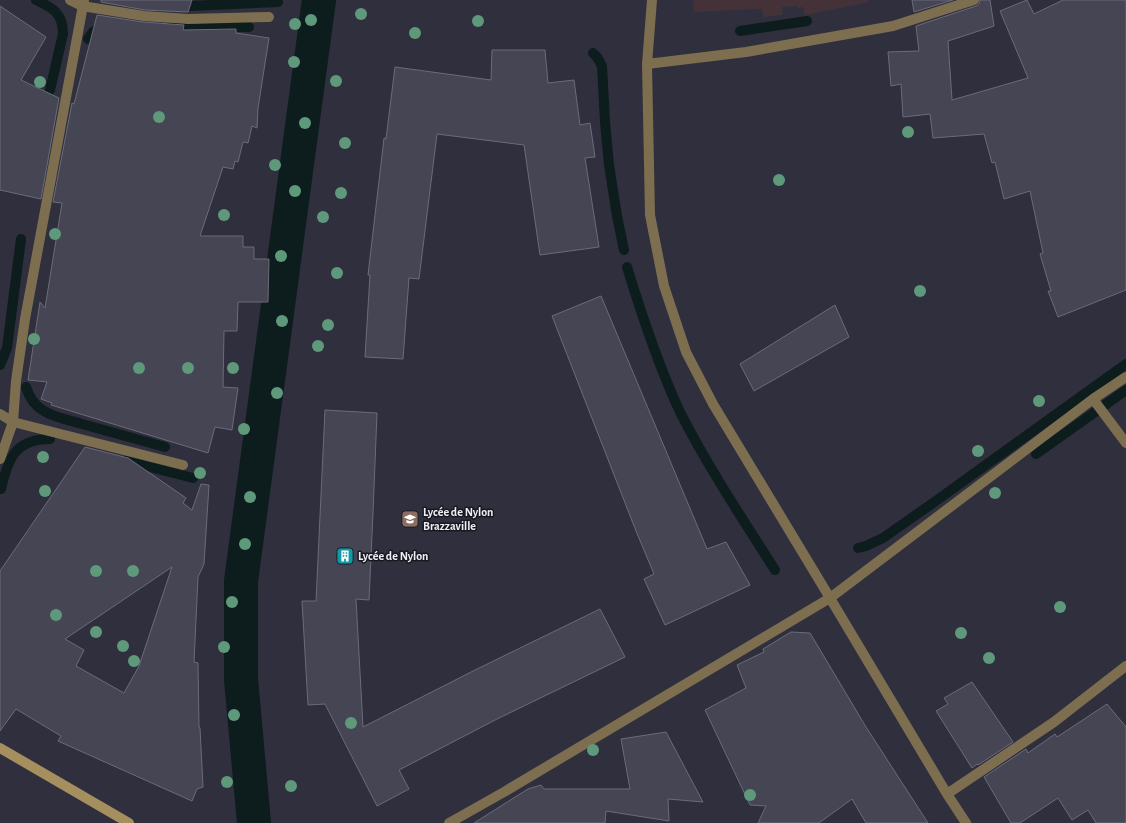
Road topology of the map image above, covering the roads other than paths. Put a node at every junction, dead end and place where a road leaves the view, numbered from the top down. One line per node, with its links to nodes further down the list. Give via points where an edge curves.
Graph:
1 (70, 0): 4 (street)
2 (652, 0): 6 (street)
3 (974, 0): 6 (street, via 893,26 746,52)
4 (83, 3): 5 (street, via 144,16 188,19); 10 (street, via 25,319)
5 (269, 18)
6 (647, 64): 14 (street, via 650,215 664,286 686,352 713,404)
7 (1126, 377): 8 (street)
8 (1093, 399): 11 (street); 14 (street)
9 (0, 414): 10 (street)
10 (13, 422): 12 (street); 13 (street)
11 (1126, 443)
12 (0, 459)
13 (183, 465)
14 (830, 598): 17 (street); 19 (street)
15 (1126, 666): 17 (street, via 1054,722)
16 (0, 748): 18 (main road)
17 (947, 794): 20 (street)
18 (128, 823)
19 (449, 823)
20 (966, 823)

